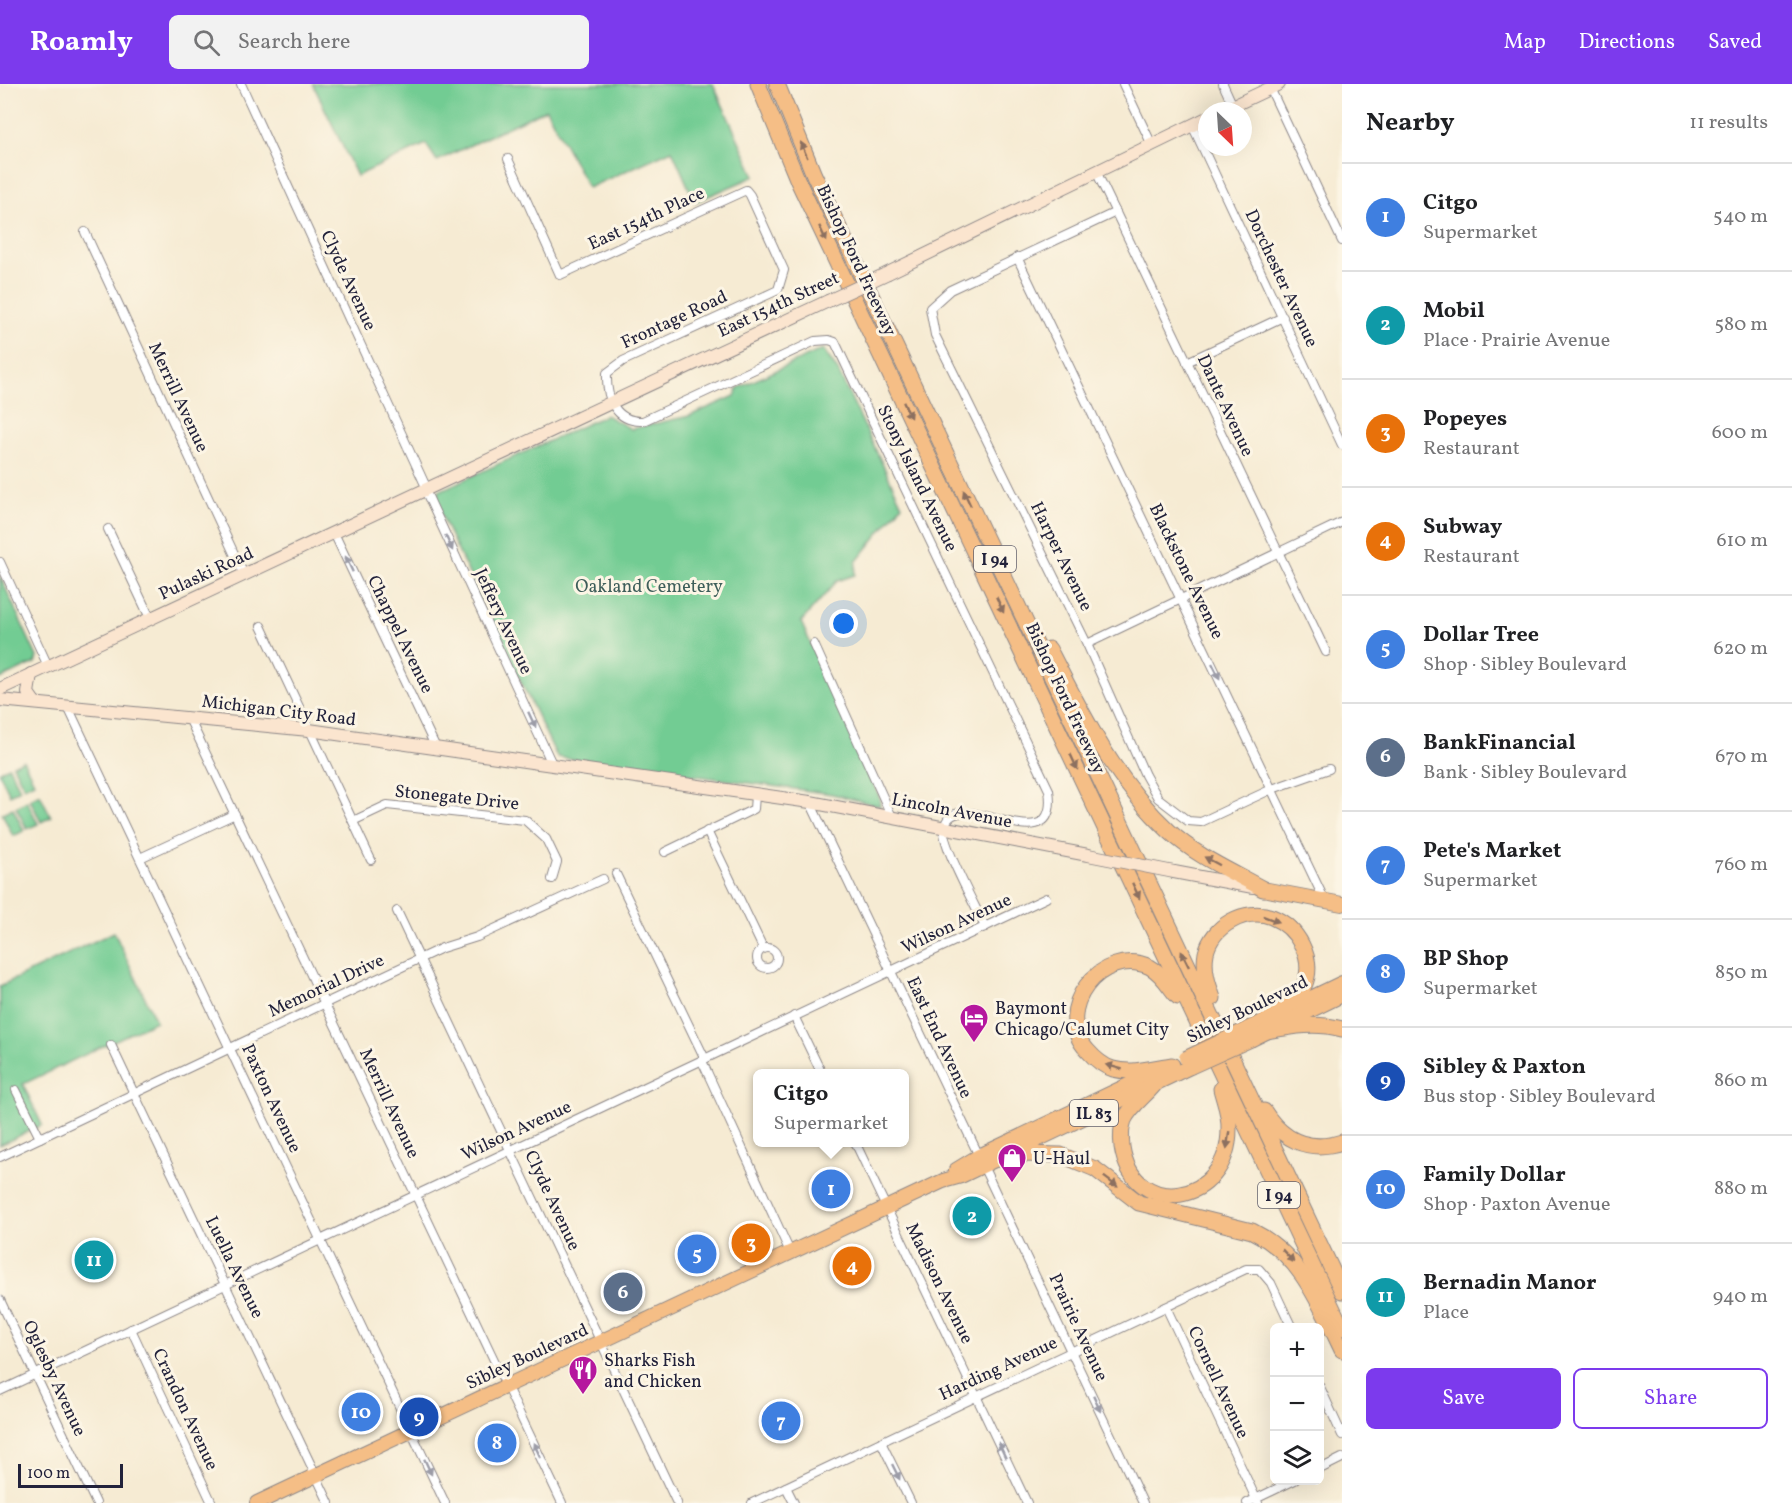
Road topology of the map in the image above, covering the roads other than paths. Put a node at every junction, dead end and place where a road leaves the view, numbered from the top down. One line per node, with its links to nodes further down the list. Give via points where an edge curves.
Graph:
1 (241, 84): 23 (street, Clyde Avenue)
2 (758, 84): 74 (highway, Bishop Ford Freeway / I 94, one-way to 74, via 798,181)
3 (777, 84): 27 (highway, Bishop Ford Freeway / I 94, one-way to 3, via 819,185)
4 (1123, 84): 11 (street)
5 (1223, 84): 7 (street)
6 (1274, 86): 8 (street); 16 (street)
7 (1226, 102)
8 (1240, 102)
9 (1198, 122): 10 (street, East 154th Street)
10 (1192, 125): 11 (street, East 154th Street); 19 (street, Dorchester Avenue)
11 (1152, 145): 13 (street, East 154th Street)
12 (508, 159): 18 (street, East 154th Place, via 560,275 746,190 784,270)
13 (1096, 171): 14 (street, Dante Avenue); 21 (street, East 154th Street, bridge)
14 (1116, 212): 17 (street); 20 (street, Dante Avenue)
15 (85, 232): 30 (street, Merrill Avenue)
16 (1342, 241)
17 (1017, 257): 31 (street, Blackstone Avenue); 35 (street, Harper Avenue, via 950,290 930,308 935,335)
18 (781, 283): 21 (street, Frontage Road, via 778,290 623,361 607,374 606,389)
19 (1282, 317): 20 (street); 22 (street, Dorchester Avenue)
20 (1187, 362): 28 (street, Dante Avenue)
21 (611, 402): 23 (street, East 154th Street); 54 (street, Stony Island Avenue, via 630,421 643,421 815,341 835,342 1049,790 1051,801 1046,816 1037,824 1024,825 963,812 951,814)
22 (1342, 445)
23 (426, 490): 26 (street, Pulaski Road); 46 (street, Jeffery Avenue, one-way to 46)
24 (1342, 522): 28 (street)
25 (108, 529): 32 (street)
26 (334, 533): 30 (street, Pulaski Road); 45 (street, Chappel Avenue, one-way to 26)
27 (983, 533): 62 (highway, one-way to 27, via 1204,857 1170,832 1139,800 1088,725); 78 (highway, Bishop Ford Freeway / I 94, one-way to 27)
28 (1278, 553): 31 (street); 36 (street, Dante Avenue)
29 (0, 562): 37 (street)
30 (244, 575): 32 (street, Pulaski Road)
31 (1182, 599): 35 (street); 48 (street, Blackstone Avenue, one-way to 48)
32 (150, 618): 37 (street, Pulaski Road)
33 (261, 626): 44 (street)
34 (814, 644): 52 (street)
35 (1087, 644): 48 (street, Harper Avenue, via 1145,775 1158,798 1176,813 1188,821 1201,822)
36 (1326, 652)
37 (48, 666): 38 (street, Pulaski Road)
38 (31, 675): 39 (street, Pulaski Road); 41 (street, via 28,693)
39 (0, 689)
40 (0, 700): 41 (street, Michigan City Road)
41 (35, 704): 42 (street, Michigan City Road)
42 (68, 706): 43 (street, Michigan City Road); 57 (street, Paxton Avenue)
43 (189, 718): 44 (street, Michigan City Road); 51 (street, Merrill Avenue)
44 (309, 730): 45 (street, Michigan City Road); 53 (street)
45 (437, 750): 46 (street, Michigan City Road)
46 (553, 766): 49 (street, Lincoln Avenue)
47 (1329, 769): 48 (street)
48 (1272, 789): 64 (street, Blackstone Avenue)
49 (755, 795): 50 (street, Lincoln Avenue); 55 (street, via 754,809)
50 (810, 802): 52 (street, Lincoln Avenue); 70 (street, East End Avenue)
51 (235, 814): 57 (street); 73 (street, Merrill Avenue)
52 (892, 817): 54 (street, Lincoln Avenue)
53 (353, 821): 58 (street); 60 (street, Stonegate Drive, via 387,804 525,820 546,839 557,862)
54 (944, 828): 62 (street, Lincoln Avenue, bridge); 67 (street, via 943,837)
55 (707, 831): 56 (street); 68 (street)
56 (665, 852)
57 (140, 858): 80 (street, Paxton Avenue)
58 (371, 860)
59 (616, 874): 81 (street)
60 (552, 879)
61 (603, 879): 69 (street, Memorial Drive)
62 (1263, 888): 64 (main road, Lincoln Avenue)
63 (1046, 898): 67 (street, Wilson Avenue)
64 (1325, 901): 65 (main road, Lincoln Avenue)
65 (1342, 904)
66 (397, 911): 69 (street, Clyde Avenue)
67 (985, 927): 70 (street, Wilson Avenue)
68 (763, 948)
69 (419, 959): 73 (street, Memorial Drive); 92 (street, Clyde Avenue)
70 (891, 971): 75 (street, Wilson Avenue); 95 (street, East End Avenue)
71 (1342, 983): 76 (main road, Sibley Boulevard)
72 (1342, 995): 76 (main road, IL 83)
73 (325, 1004): 80 (street, Memorial Drive); 96 (street, Merrill Avenue)
74 (1193, 1014): 82 (highway, Bishop Ford Freeway / I 94); 83 (highway, one-way to 74, via 1134,1071 1111,1068 1095,1060 1074,1028 1078,997 1100,972 1118,964 1149,967 1161,975)
75 (794, 1016): 81 (street, Wilson Avenue); 84 (street)
76 (1269, 1024): 77 (highway, via 1324,1024); 78 (highway, one-way to 76, via 1207,981 1206,953 1217,932 1241,917 1257,914 1271,917 1296,933 1306,957 1304,986); 83 (main road, IL 83, bridge)
77 (1342, 1029)
78 (1219, 1031): 86 (highway, Bishop Ford Freeway / I 94)
79 (111, 1046): 88 (street, Luella Avenue)
80 (230, 1048): 88 (street, Memorial Drive); 98 (street, Paxton Avenue)
81 (703, 1060): 92 (street, Wilson Avenue); 99 (street)
82 (1216, 1062): 85 (highway, one-way to 85, via 1230,1128 1223,1162 1212,1179 1199,1189 1184,1194 1155,1192 1131,1172 1124,1156 1124,1119); 105 (highway, Bishop Ford Freeway / I 94)
83 (1183, 1064): 85 (main road, Sibley Boulevard / IL 83); 95 (main road, Sibley Boulevard)
84 (820, 1069)
85 (1154, 1085): 94 (main road, Sibley Boulevard / IL 83)
86 (1246, 1089): 90 (highway, via 1278,1130 1299,1144 1321,1147); 101 (highway, Bishop Ford Freeway / I 94)
87 (16, 1090): 89 (street)
88 (134, 1094): 89 (street, Memorial Drive); 100 (street, Luella Avenue)
89 (40, 1138): 93 (street, Memorial Drive)
90 (1342, 1143)
91 (857, 1147): 97 (street, Madison Avenue)
92 (511, 1150): 96 (street, Wilson Avenue); 107 (street, Clyde Avenue)
93 (0, 1157)
94 (998, 1159): 95 (main road, Sibley Boulevard / IL 83); 108 (highway, one-way to 108, via 1024,1154 1061,1155 1095,1169 1139,1203 1267,1238 1305,1276)
95 (981, 1161): 97 (main road, Sibley Boulevard / IL 83, via 961,1176); 109 (street, Prairie Avenue)
96 (416, 1195): 98 (street, Wilson Avenue); 111 (street, Merrill Avenue)
97 (886, 1207): 99 (main road, Sibley Boulevard / IL 83); 114 (street, Madison Avenue)
98 (321, 1240): 100 (street, Wilson Avenue); 115 (street, Paxton Avenue)
99 (790, 1252): 107 (main road, Sibley Boulevard / IL 83)
100 (225, 1285): 106 (street, Wilson Avenue); 120 (street, Luella Avenue)
101 (1342, 1291)
102 (0, 1300): 110 (street, Oglesby Avenue)
103 (1166, 1307): 104 (street, Harding Avenue, via 1246,1269 1259,1269 1270,1282); 109 (street, Harding Avenue); 123 (street, Cornell Avenue)
104 (1290, 1323)
105 (1342, 1328)
106 (131, 1329): 110 (street, Wilson Avenue); 125 (street, Crandon Avenue)
107 (601, 1341): 111 (main road, Sibley Boulevard / IL 83); 130 (street, Clyde Avenue)
108 (1342, 1350)
109 (1072, 1352): 114 (street, Harding Avenue); 135 (street, Prairie Avenue, one-way to 135)
110 (35, 1374): 112 (street, Wilson Avenue); 124 (street, Oglesby Avenue)
111 (506, 1386): 115 (main road, Sibley Boulevard / IL 83); 129 (street, Merrill Avenue, one-way to 111)
112 (0, 1391)
113 (1324, 1396): 116 (street)
114 (976, 1397): 117 (street, Harding Avenue); 134 (street, Madison Avenue, one-way to 114)
115 (411, 1431): 120 (main road, Sibley Boulevard / IL 83); 128 (street, Paxton Avenue, one-way to 128)
116 (1342, 1435)
117 (881, 1442): 122 (street, Harding Avenue); 133 (street, one-way to 133)
118 (1342, 1458): 119 (street)
119 (1324, 1467)
120 (316, 1475): 126 (main road, Sibley Boulevard / IL 83); 127 (street, Luella Avenue)
121 (1286, 1485): 123 (street)
122 (786, 1487): 131 (street, Harding Avenue); 132 (street)
123 (1257, 1501): 136 (street)
124 (96, 1503)
125 (212, 1503)
126 (257, 1503)
127 (329, 1503)
128 (445, 1503)
129 (562, 1503)
130 (677, 1503)
131 (752, 1503)
132 (794, 1503)
133 (910, 1503)
134 (1027, 1503)
135 (1143, 1503)
136 (1247, 1503)

